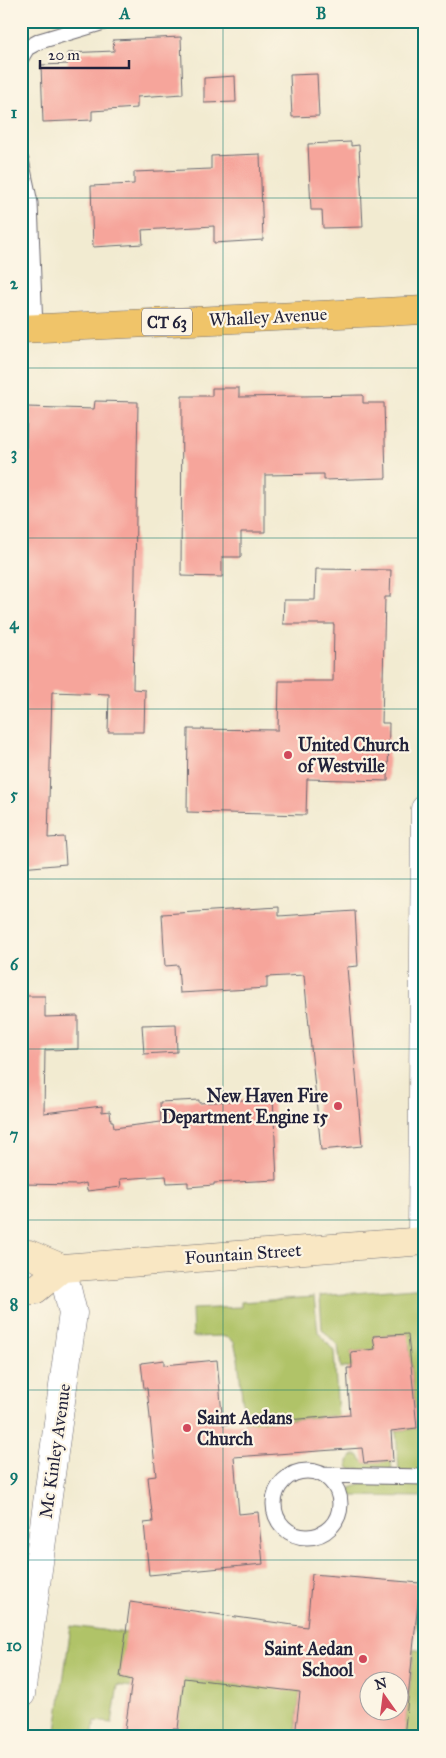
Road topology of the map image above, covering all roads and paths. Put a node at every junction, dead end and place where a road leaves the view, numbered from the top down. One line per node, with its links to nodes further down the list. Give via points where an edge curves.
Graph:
1 (107, 21): 2 (lane, via 40,41 27,48)
2 (21, 58)
3 (21, 160): 5 (lane, via 30,203)
4 (425, 310): 5 (main road, Whalley Avenue / CT 63)
5 (28, 329)
6 (425, 809): 7 (street)
7 (423, 1241): 9 (main road, Fountain Street)
8 (21, 1255): 9 (main road, Fountain Street, via 29,1254)
9 (62, 1268): 10 (main road, via 35,1290); 13 (street, Mc Kinley Avenue, via 73,1313)
10 (21, 1291)
11 (323, 1475): 11 (lane, via 313,1471 292,1474 277,1490 274,1511 284,1529 294,1535 316,1537 326,1532 337,1518 341,1502 338,1491); 12 (lane)
12 (425, 1477)
13 (21, 1694)

